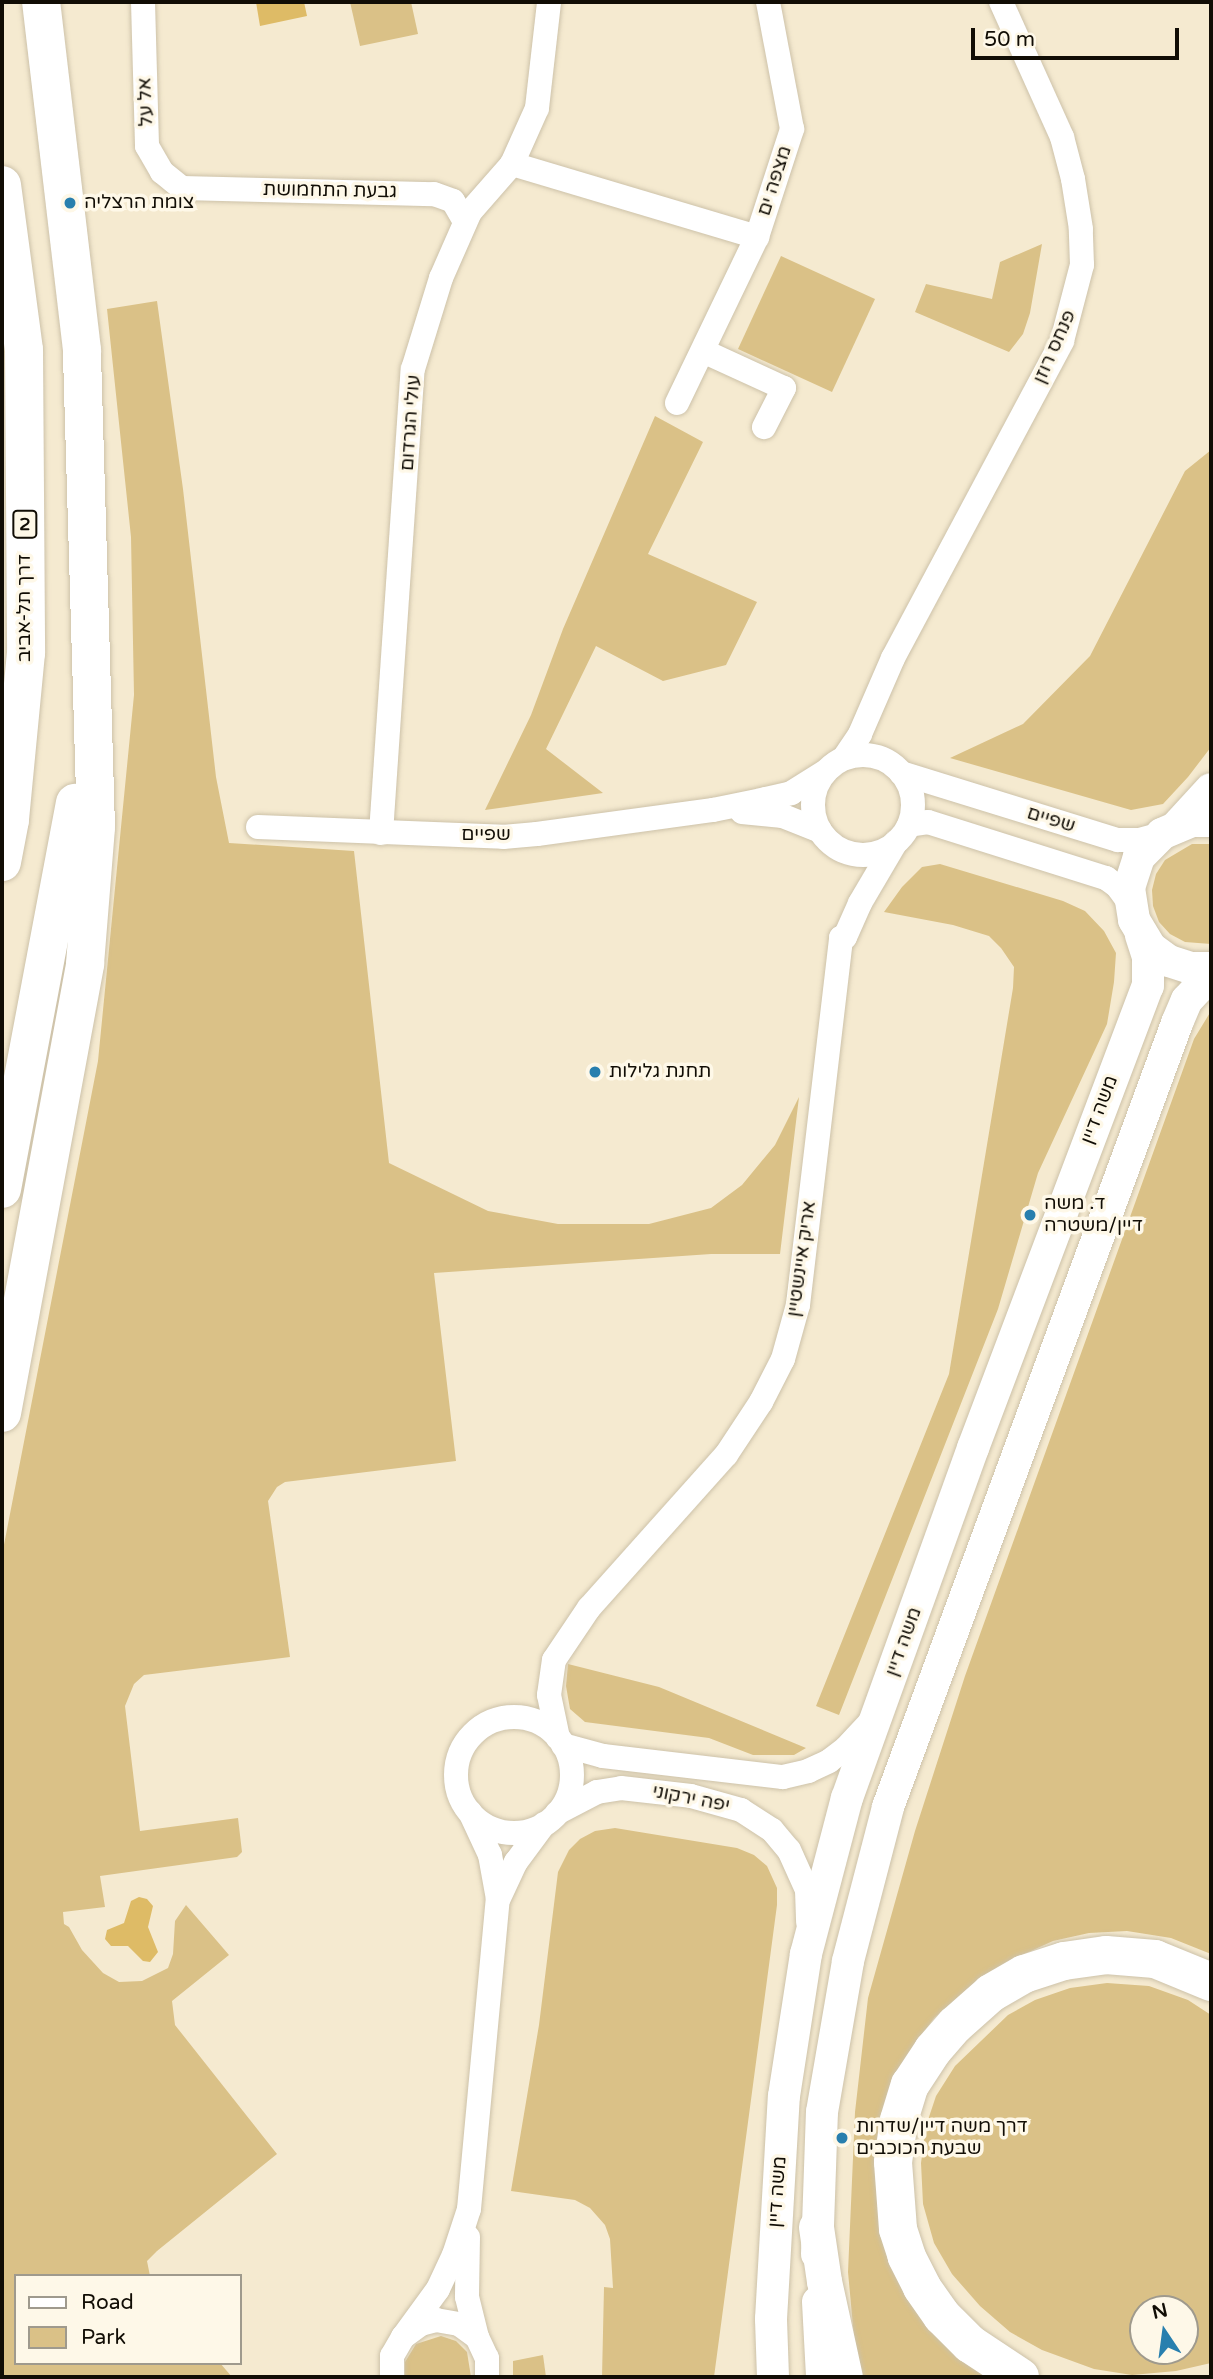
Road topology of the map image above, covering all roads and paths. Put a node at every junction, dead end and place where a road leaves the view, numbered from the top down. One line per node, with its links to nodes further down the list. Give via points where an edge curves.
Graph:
1 (41, 2): 15 (highway, via 82,351)
2 (143, 2): 8 (street, אל על, via 147,146 162,172)
3 (549, 2): 6 (street, עולי הגרדום, via 537,108)
4 (768, 2): 10 (street, מצפה ים, via 792,129)
5 (1001, 2): 14 (street, פנחס רוזן, via 1062,137 1082,229 1082,265 1062,341)
6 (512, 164): 9 (street, עולי הגרדום); 10 (street)
7 (2, 185): 26 (highway, דרך תל-אביב / 2, via 24,350 26,653)
8 (182, 188): 9 (street, גבעת התחמושת, via 434,194 453,201)
9 (465, 222): 24 (street, עולי הגרדום, via 441,278 413,369)
10 (757, 237): 11 (street, מצפה ים)
11 (703, 351): 12 (street, מצפה ים); 13 (street, via 785,388)
12 (677, 403)
13 (764, 428)
14 (888, 672): 16 (street, פנחס רוזן, via 860,734); 17 (street, פנחס רוזן, via 879,743)
15 (93, 693): 31 (highway); 32 (highway, via 96,827 85,964)
16 (834, 765): 17 (street, שפיים, via 867,755); 19 (street, שפיים, via 791,793); 23 (street, via 816,785 812,800)
17 (895, 767): 22 (street, שפיים, via 1118,840 1139,840); 25 (street, via 910,786 913,802)
18 (1211, 789): 22 (street)
19 (713, 810): 23 (street, שפיים, via 783,816); 24 (street, שפיים, via 503,837)
20 (1211, 821): 22 (street, via 1192,821)
21 (258, 827): 24 (street, שפיים)
22 (1169, 830): 27 (street, via 1139,857)
23 (820, 831): 25 (street, שפיים, via 836,848 858,855 879,852)
24 (381, 833)
25 (903, 834): 27 (street, שפיים, via 928,822 1107,878); 34 (street, אריק איינשטיין, via 841,938 798,1305 782,1359 761,1402 726,1455 589,1608 554,1660 549,1695)
26 (2, 862)
27 (1130, 904): 28 (street, משה דיין)
28 (1141, 935): 29 (street, via 1169,961); 33 (street, משה דיין, via 1149,957 1148,986 973,1448)
29 (1211, 968)
30 (1211, 981): 41 (street, משה דיין, via 1187,1000 1177,1023 888,1807 848,1961 833,2046 822,2112)
31 (2, 1189)
32 (2, 1413)
33 (880, 1711): 34 (street, יפה ירקוני, via 854,1741 828,1761 783,1777 603,1756); 38 (street, משה דיין, via 847,1797)
34 (561, 1741): 35 (street, via 544,1726 519,1718 492,1722 476,1731 456,1770 457,1788); 36 (street, via 570,1762 571,1780 567,1798)
35 (470, 1812): 36 (street, via 483,1824 508,1832 527,1831); 37 (street, via 490,1855)
36 (551, 1818): 37 (street, via 516,1862); 38 (street, יפה ירקוני, via 597,1792 631,1788 701,1798 751,1815 781,1839 802,1875 810,1907)
37 (498, 1899): 40 (street)
38 (806, 1954): 46 (street, משה דיין, via 784,2096 771,2319)
39 (1211, 1982): 49 (highway, via 1155,1959 1106,1955 1034,1971 991,1993 955,2025 910,2085 899,2120 894,2162 898,2229 907,2257 942,2316 970,2344)
40 (468, 2215): 42 (street, via 438,2289); 43 (street, via 467,2285)
41 (816, 2227): 47 (street, משה דיין); 48 (main road)
42 (403, 2337): 43 (street, via 436,2320 459,2324); 44 (street, via 392,2356)
43 (477, 2337): 45 (street, via 487,2358)
44 (392, 2377)
45 (487, 2377)
46 (773, 2377)
47 (822, 2377)
48 (845, 2377)
49 (1020, 2377)

